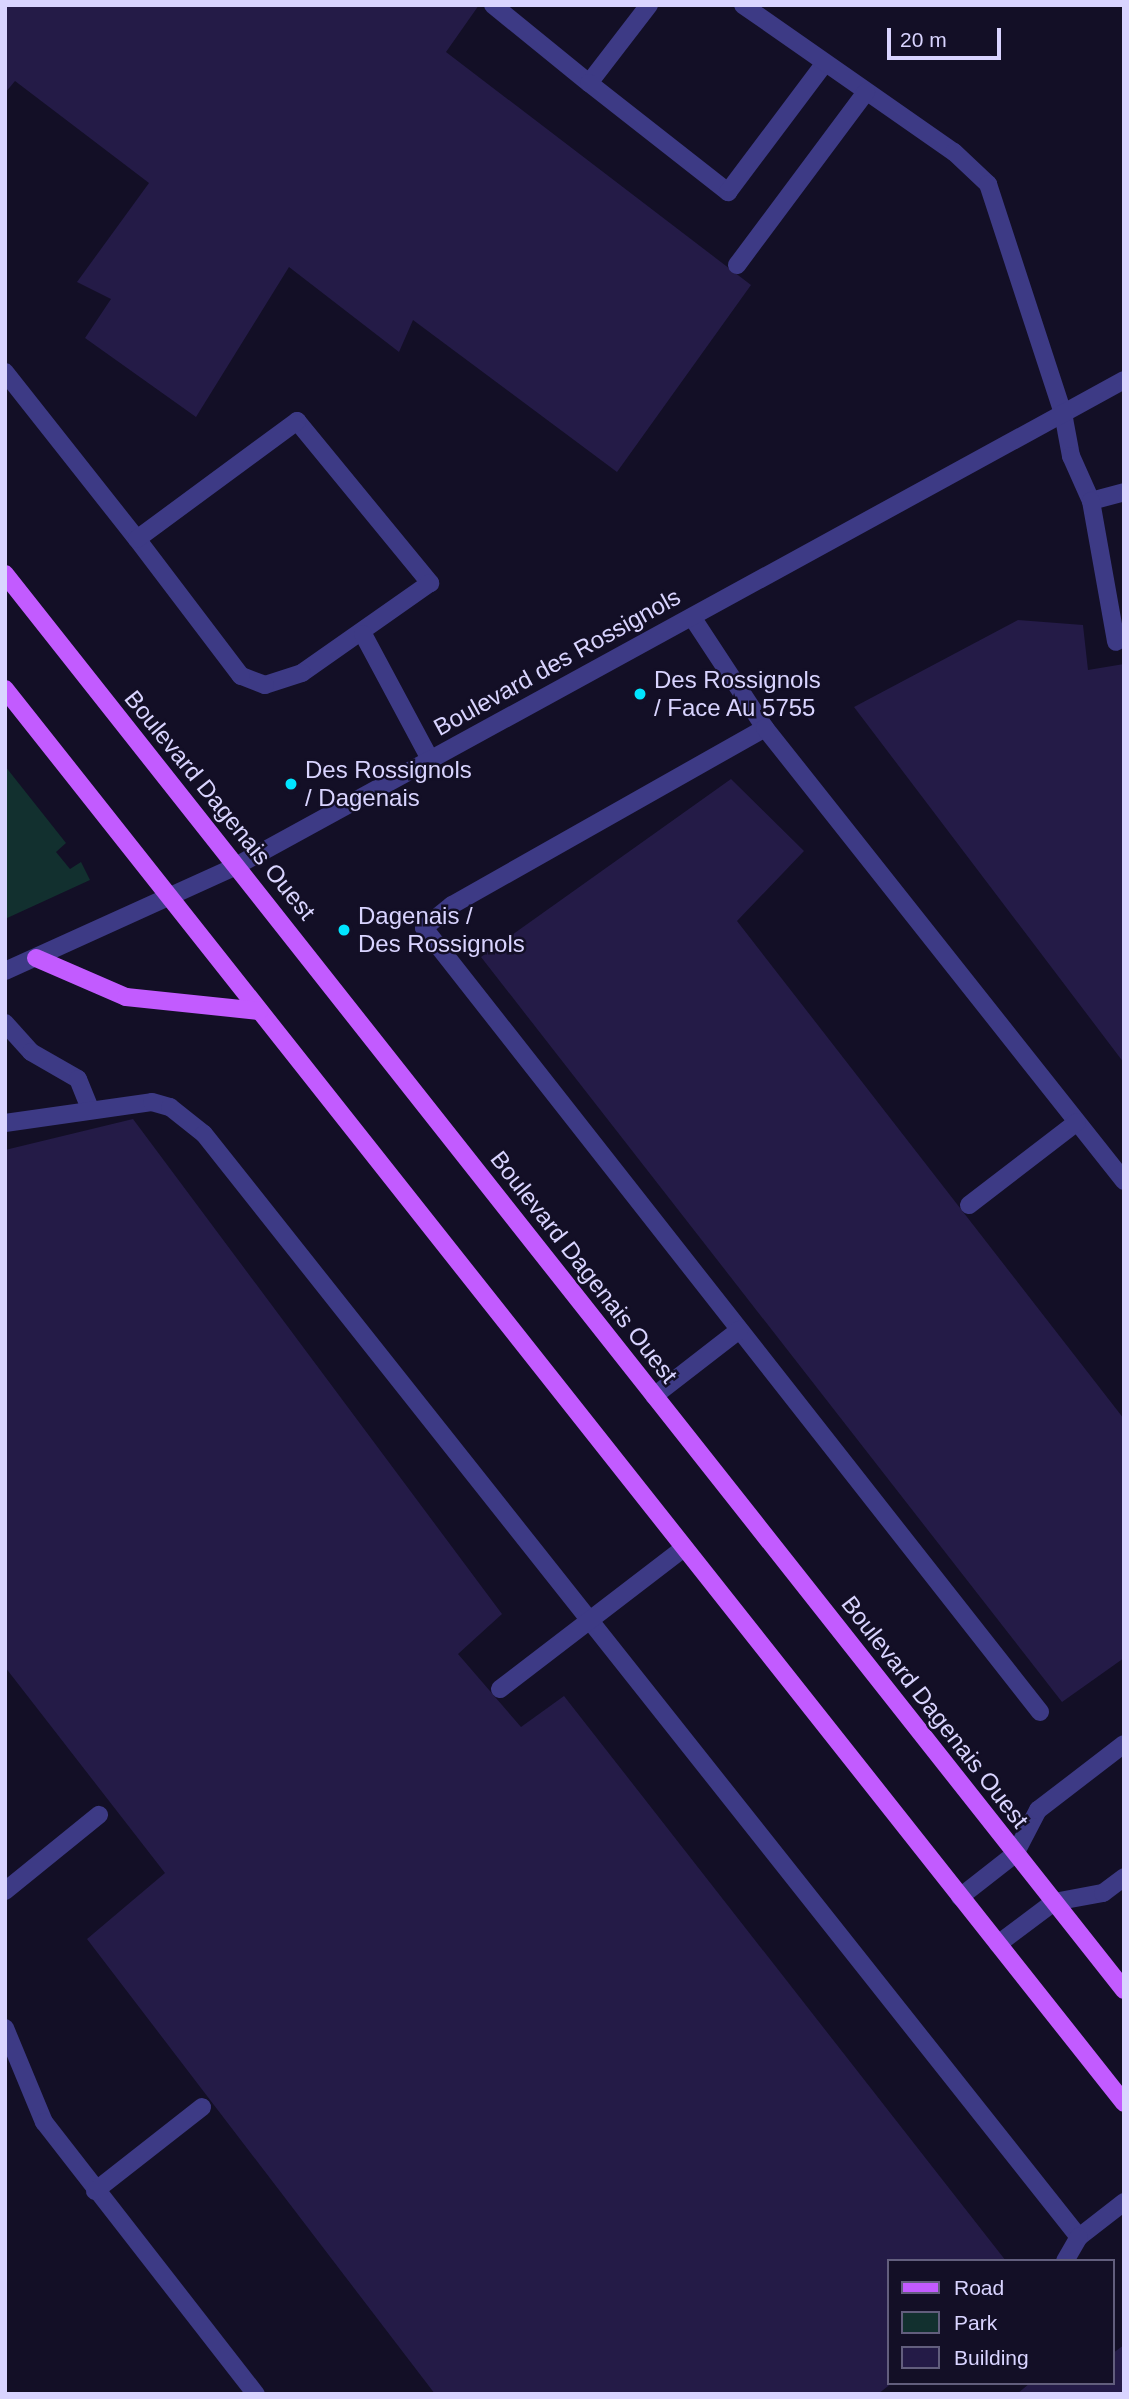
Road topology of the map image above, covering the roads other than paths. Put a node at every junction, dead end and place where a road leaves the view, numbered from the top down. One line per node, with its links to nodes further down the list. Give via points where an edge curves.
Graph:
1 (493, 5): 5 (street)
2 (649, 5): 5 (street)
3 (743, 5): 4 (street)
4 (825, 63): 5 (street, via 728,192); 6 (street)
5 (589, 83)
6 (866, 92): 7 (street); 10 (street, via 971,164 988,184)
7 (737, 265)
8 (5, 372): 13 (street)
9 (1124, 380): 10 (street, Boulevard des Rossignols)
10 (1063, 413): 12 (street, via 1071,456); 15 (street, Boulevard des Rossignols)
11 (1124, 492): 12 (street)
12 (1091, 500): 17 (street)
13 (137, 539): 16 (street, via 241,676 252,683 283,682); 16 (street, via 297,421 430,583)
14 (5, 574): 21 (main road, Boulevard Dagenais Ouest)
15 (692, 617): 19 (street); 20 (street, Boulevard des Rossignols)
16 (363, 634): 20 (street)
17 (1116, 642)
18 (5, 689): 22 (main road)
19 (765, 729): 28 (street); 32 (street, via 452,905 424,928)
20 (430, 759): 21 (street, Boulevard des Rossignols)
21 (236, 866): 22 (street, Boulevard des Rossignols); 33 (main road, Boulevard Dagenais Ouest)
22 (170, 897): 23 (street, Boulevard des Rossignols); 25 (main road)
23 (36, 958): 24 (street, Boulevard des Rossignols); 25 (main road, via 127,997)
24 (5, 971)
25 (259, 1011): 34 (main road)
26 (5, 1023): 27 (street, via 31,1052 78,1079)
27 (90, 1109): 29 (street); 35 (street, via 152,1102 170,1107 204,1135)
28 (1077, 1122): 30 (street); 31 (street)
29 (5, 1123)
30 (1124, 1181)
31 (969, 1205)
32 (739, 1330): 33 (street); 37 (street)
33 (654, 1396): 40 (main road, Boulevard Dagenais Ouest)
34 (684, 1548): 35 (street); 43 (main road)
35 (590, 1620): 36 (street); 52 (street)
36 (500, 1689)
37 (1040, 1712)
38 (1124, 1744): 40 (street, via 1038,1810)
39 (99, 1815): 42 (street)
40 (1015, 1854): 43 (street); 44 (main road, Boulevard Dagenais Ouest)
41 (1124, 1877): 44 (street, via 1103,1893)
42 (5, 1891)
43 (960, 1896): 45 (main road)
44 (1054, 1902): 45 (street); 46 (main road, Boulevard Dagenais Ouest)
45 (998, 1944): 48 (main road)
46 (1124, 1990)
47 (5, 2028): 50 (street, via 44,2122)
48 (1124, 2103)
49 (202, 2107): 50 (street)
50 (95, 2191): 54 (street)
51 (1124, 2202): 52 (street)
52 (1079, 2237): 53 (street)
53 (1066, 2259)
54 (256, 2394)

